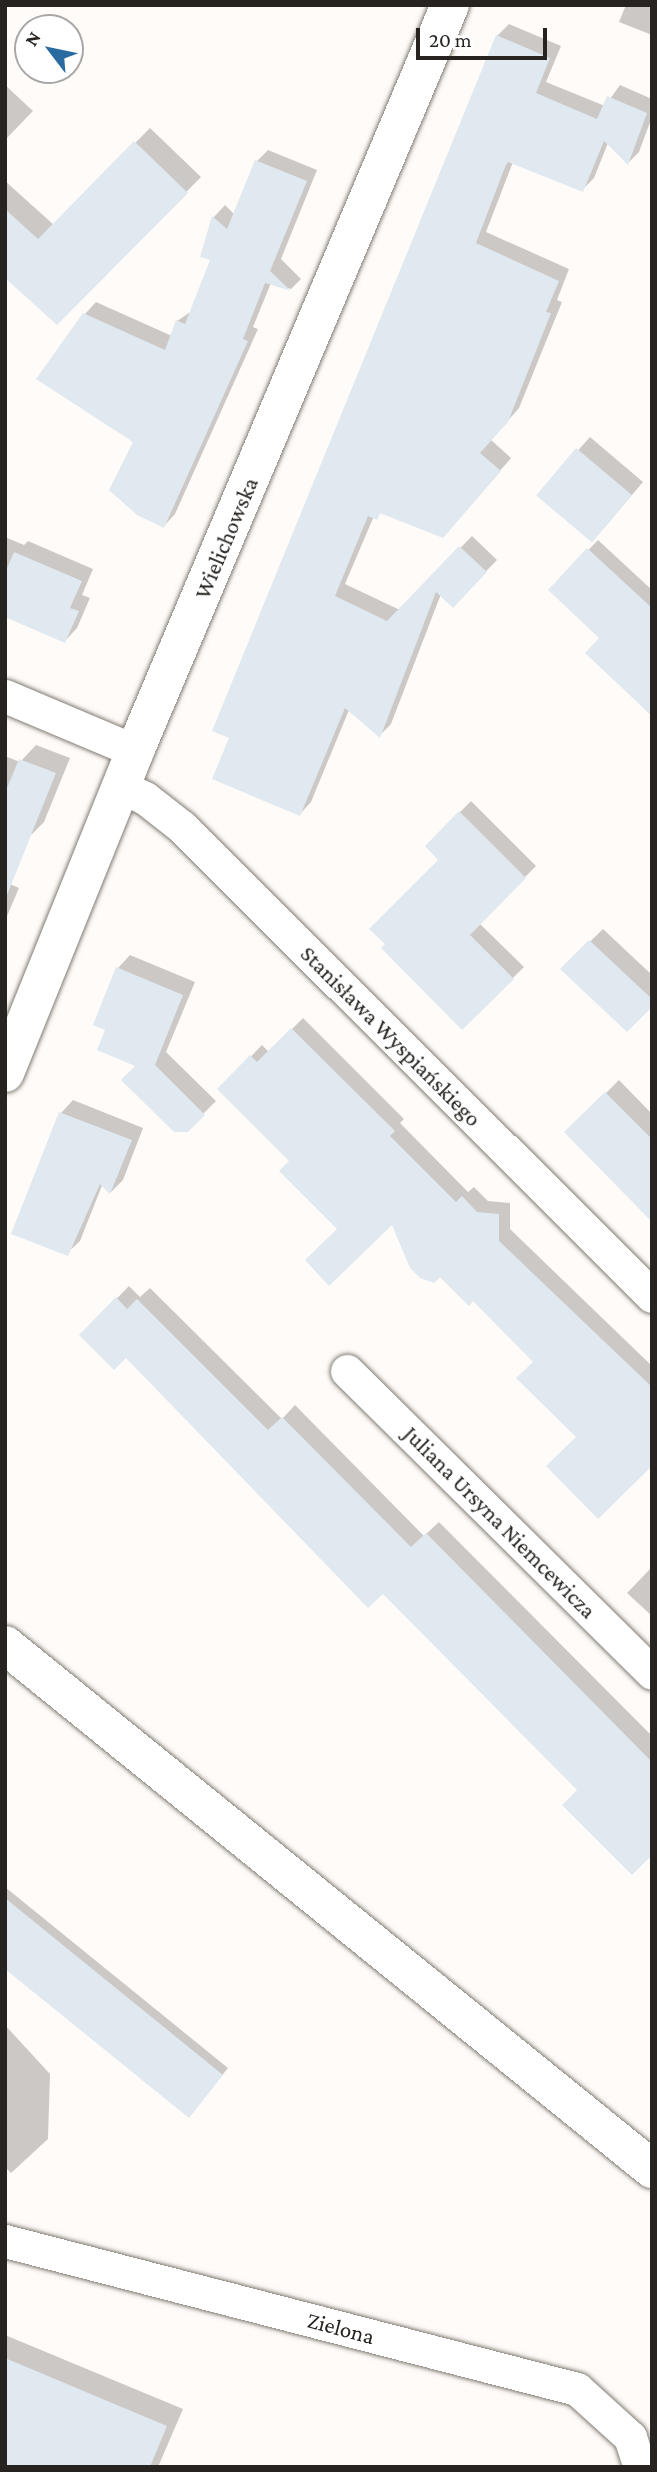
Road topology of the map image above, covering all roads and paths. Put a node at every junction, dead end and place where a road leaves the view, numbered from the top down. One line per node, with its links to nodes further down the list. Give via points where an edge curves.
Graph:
1 (450, 5): 3 (street, Wielichowska)
2 (5, 696): 3 (street)
3 (135, 751): 4 (street, Wielichowska)
4 (121, 786): 5 (street, Wielichowska); 6 (street, Stanisława Wyspiańskiego, via 182,827)
5 (5, 1073)
6 (652, 1296)
7 (347, 1371): 9 (street, Juliana Ursyna Niemcewicza)
8 (5, 1645): 10 (street)
9 (652, 1673)
10 (652, 2169)
11 (5, 2241): 12 (street, Zielona, via 577,2389 631,2437)
12 (640, 2467)

